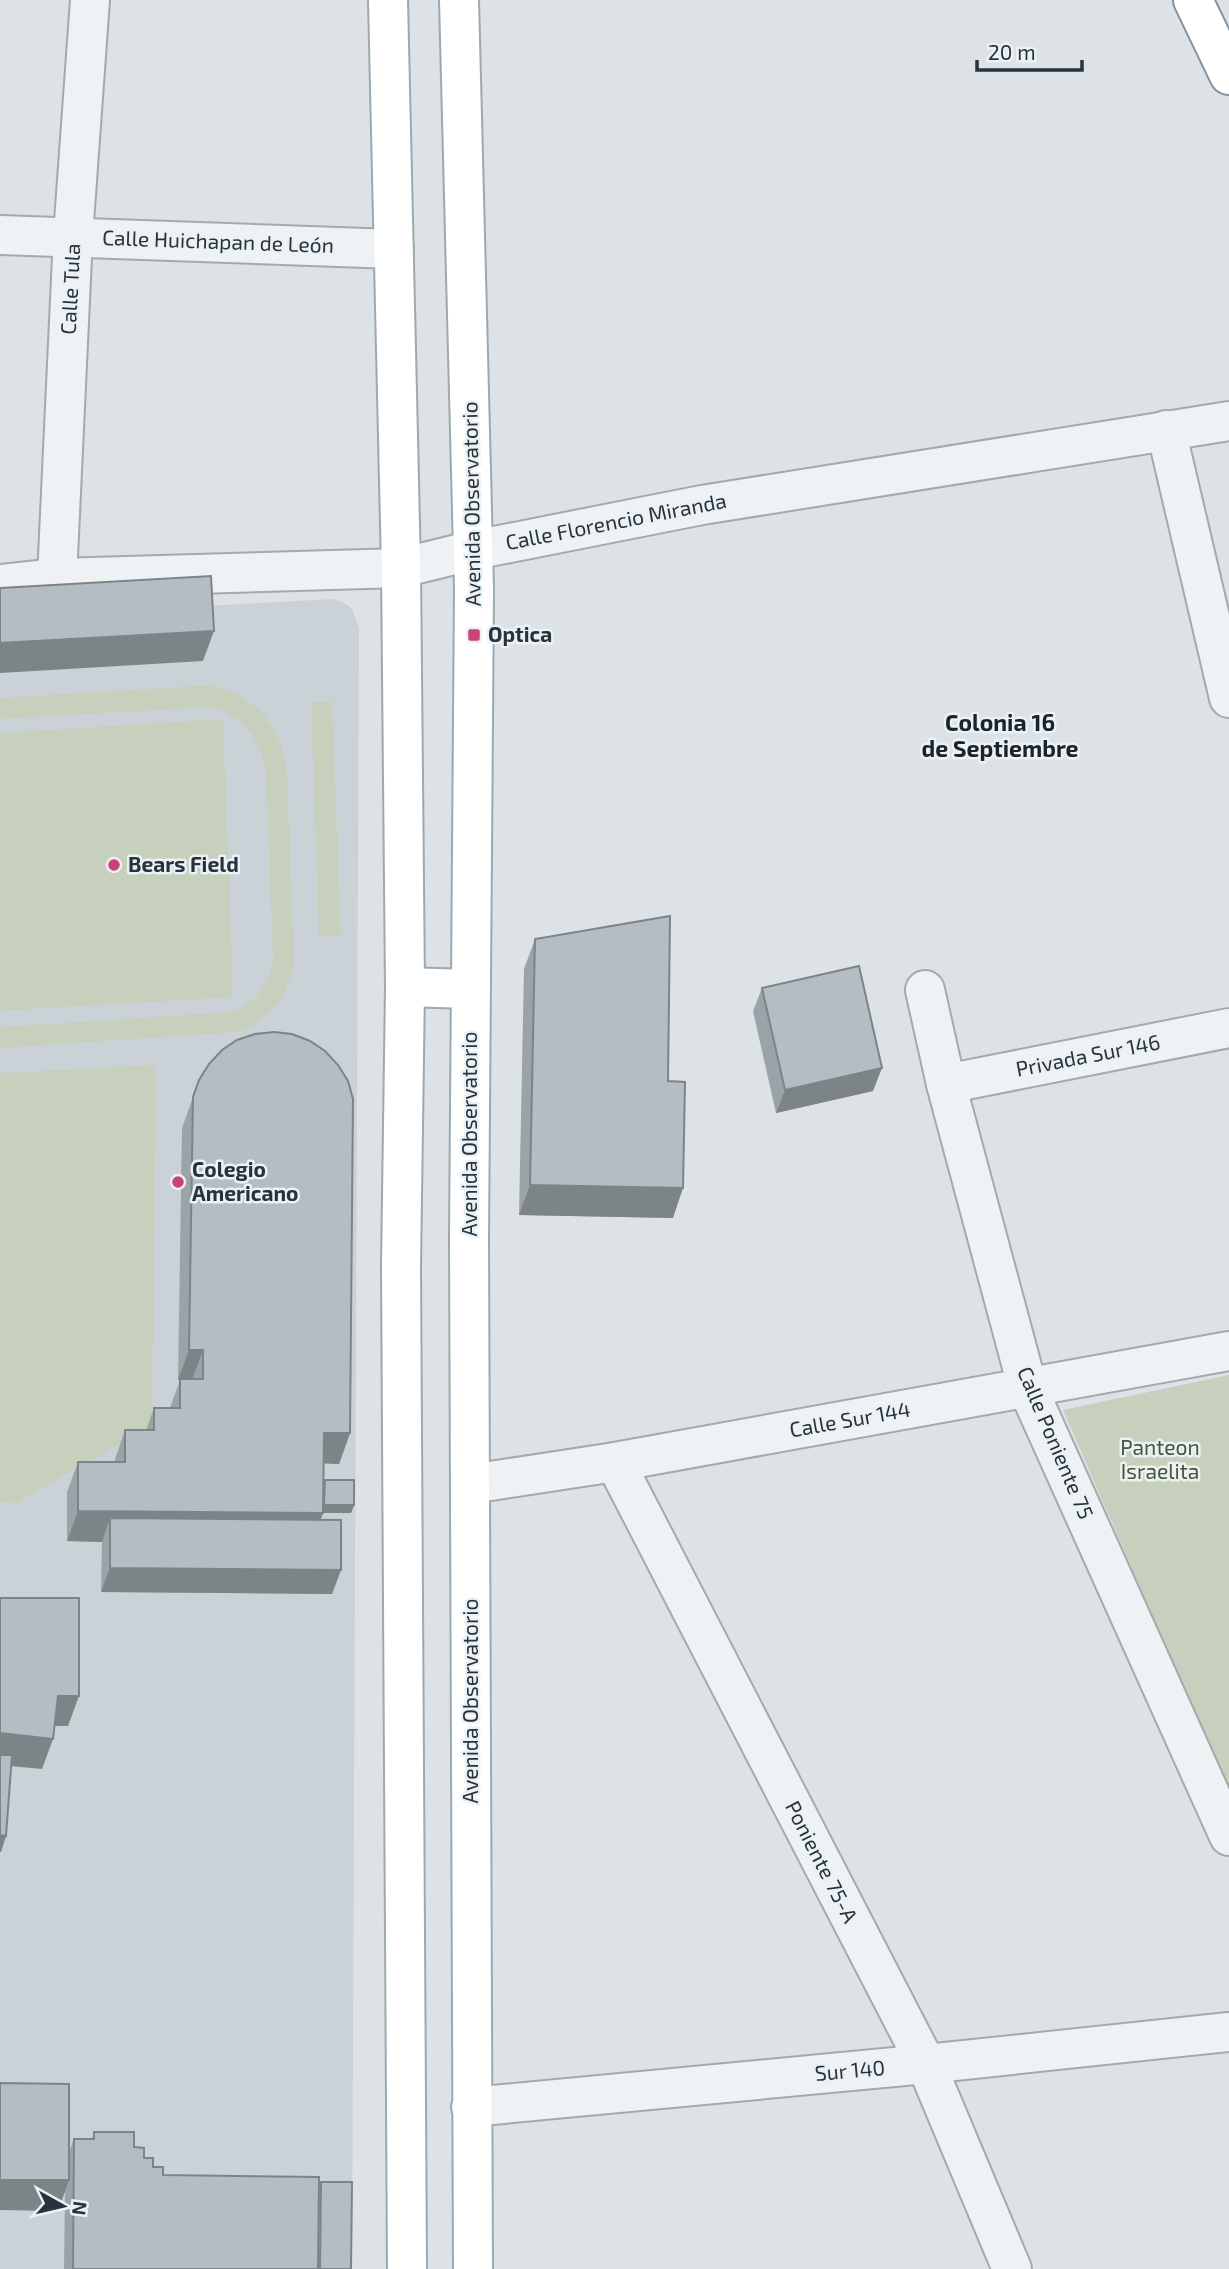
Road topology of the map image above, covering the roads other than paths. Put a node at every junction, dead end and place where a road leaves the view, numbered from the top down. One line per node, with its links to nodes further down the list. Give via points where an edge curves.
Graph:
1 (90, 0): 7 (street, Calle Tula)
2 (388, 0): 8 (main road)
3 (459, 0): 11 (main road, Avenida Observatorio)
4 (1193, 0): 5 (main road)
5 (1229, 75)
6 (0, 234): 7 (street, Calle Huichapan de León)
7 (73, 236): 8 (street, Calle Huichapan de León); 13 (street, Calle Tula)
8 (394, 248): 12 (main road)
9 (1229, 421): 10 (street, Calle Florencio Miranda)
10 (1167, 430): 11 (street, Calle Florencio Miranda, via 702,505); 15 (street)
11 (474, 550): 12 (street, Calle Florencio Miranda); 17 (main road, Avenida Observatorio)
12 (401, 568): 13 (street, Calle Florencio Miranda); 16 (main road)
13 (57, 578): 14 (street, Calle Florencio Miranda)
14 (0, 584)
15 (1229, 698)
16 (405, 987): 17 (main road); 29 (main road, via 401,1281)
17 (470, 989): 24 (main road, Avenida Observatorio)
18 (925, 989): 20 (street, Calle Poniente 75)
19 (1229, 1028): 20 (street, Privada Sur 146)
20 (946, 1084): 22 (street, Calle Poniente 75)
21 (1229, 1352): 22 (street, Calle Sur 144)
22 (1028, 1389): 23 (street, Calle Sur 144); 25 (street, Calle Poniente 75)
23 (615, 1462): 24 (street, Calle Sur 144); 27 (street, Poniente 75-A)
24 (471, 1484): 28 (main road, Avenida Observatorio)
25 (1229, 1836)
26 (1229, 2032): 27 (street, Sur 140)
27 (926, 2064): 28 (street, Sur 140); 31 (street, Poniente 75-A)
28 (471, 2107): 30 (main road, Avenida Observatorio)
29 (407, 2269)
30 (473, 2269)
31 (1012, 2269)

